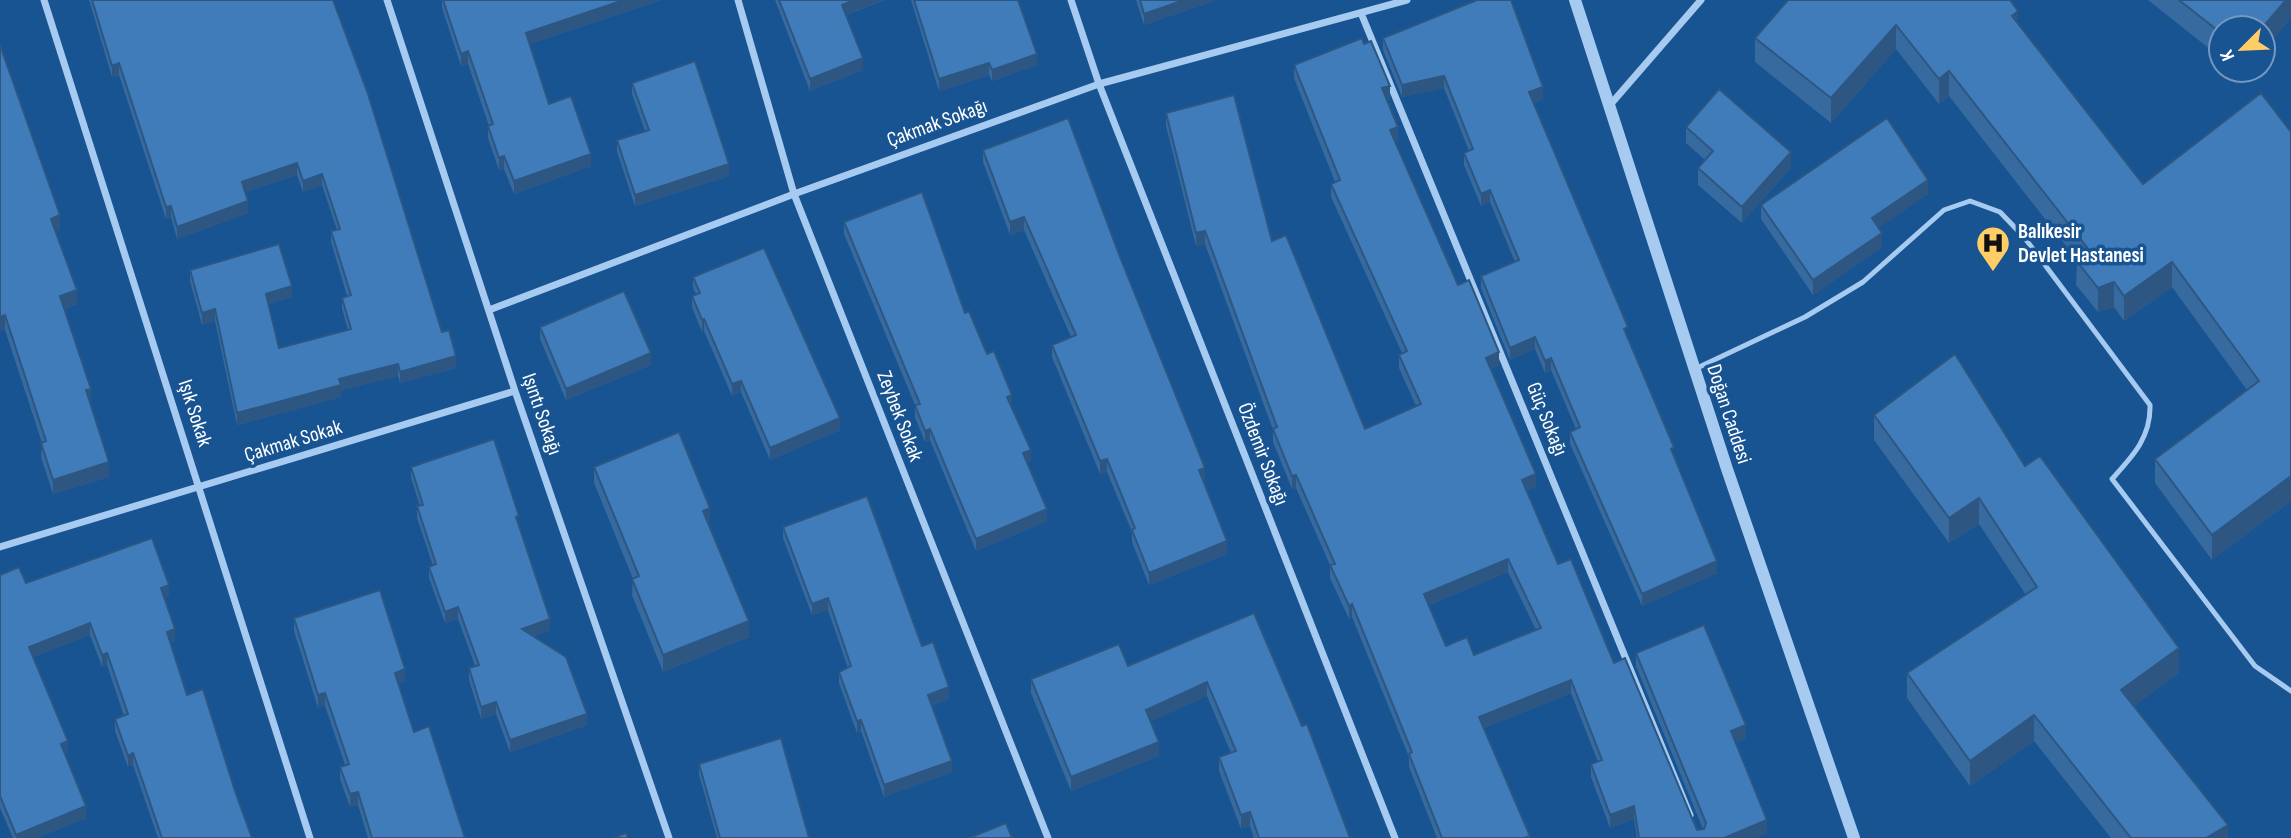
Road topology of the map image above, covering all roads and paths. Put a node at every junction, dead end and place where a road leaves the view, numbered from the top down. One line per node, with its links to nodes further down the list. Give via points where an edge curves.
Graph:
1 (44, 0): 15 (street, Işık Sokak)
2 (387, 0): 12 (street, Işıntı Sokağı)
3 (738, 0): 11 (street, Zeybek Sokak)
4 (1071, 0): 9 (street, Özdemir Sokağı)
5 (1407, 0): 8 (street, Çakmak Sokağı)
6 (1575, 0): 10 (street, Doğan Caddesi)
7 (1701, 0): 10 (street)
8 (1362, 13): 9 (street, Çakmak Sokağı); 18 (street, Güç Sokağı)
9 (1099, 83): 11 (street, Çakmak Sokağı); 22 (street, Özdemir Sokağı)
10 (1609, 106): 13 (street, Doğan Caddesi)
11 (794, 194): 12 (street, Çakmak Sokağı); 21 (street, Zeybek Sokak)
12 (489, 310): 14 (street, Işıntı Sokağı)
13 (1695, 369): 17 (lane, via 1805,317 1863,282 1944,211 1970,201 2000,212 2024,237 2150,405 2151,423 2139,449 2112,480 2255,666); 23 (street, Doğan Caddesi)
14 (515, 391): 15 (street, Çakmak Sokak); 20 (street, Işıntı Sokağı)
15 (200, 487): 16 (street, Çakmak Sokak); 19 (street, Işık Sokak)
16 (0, 547)
17 (2291, 691)
18 (1695, 825)
19 (310, 838)
20 (669, 838)
21 (1048, 838)
22 (1395, 838)
23 (1854, 838)

